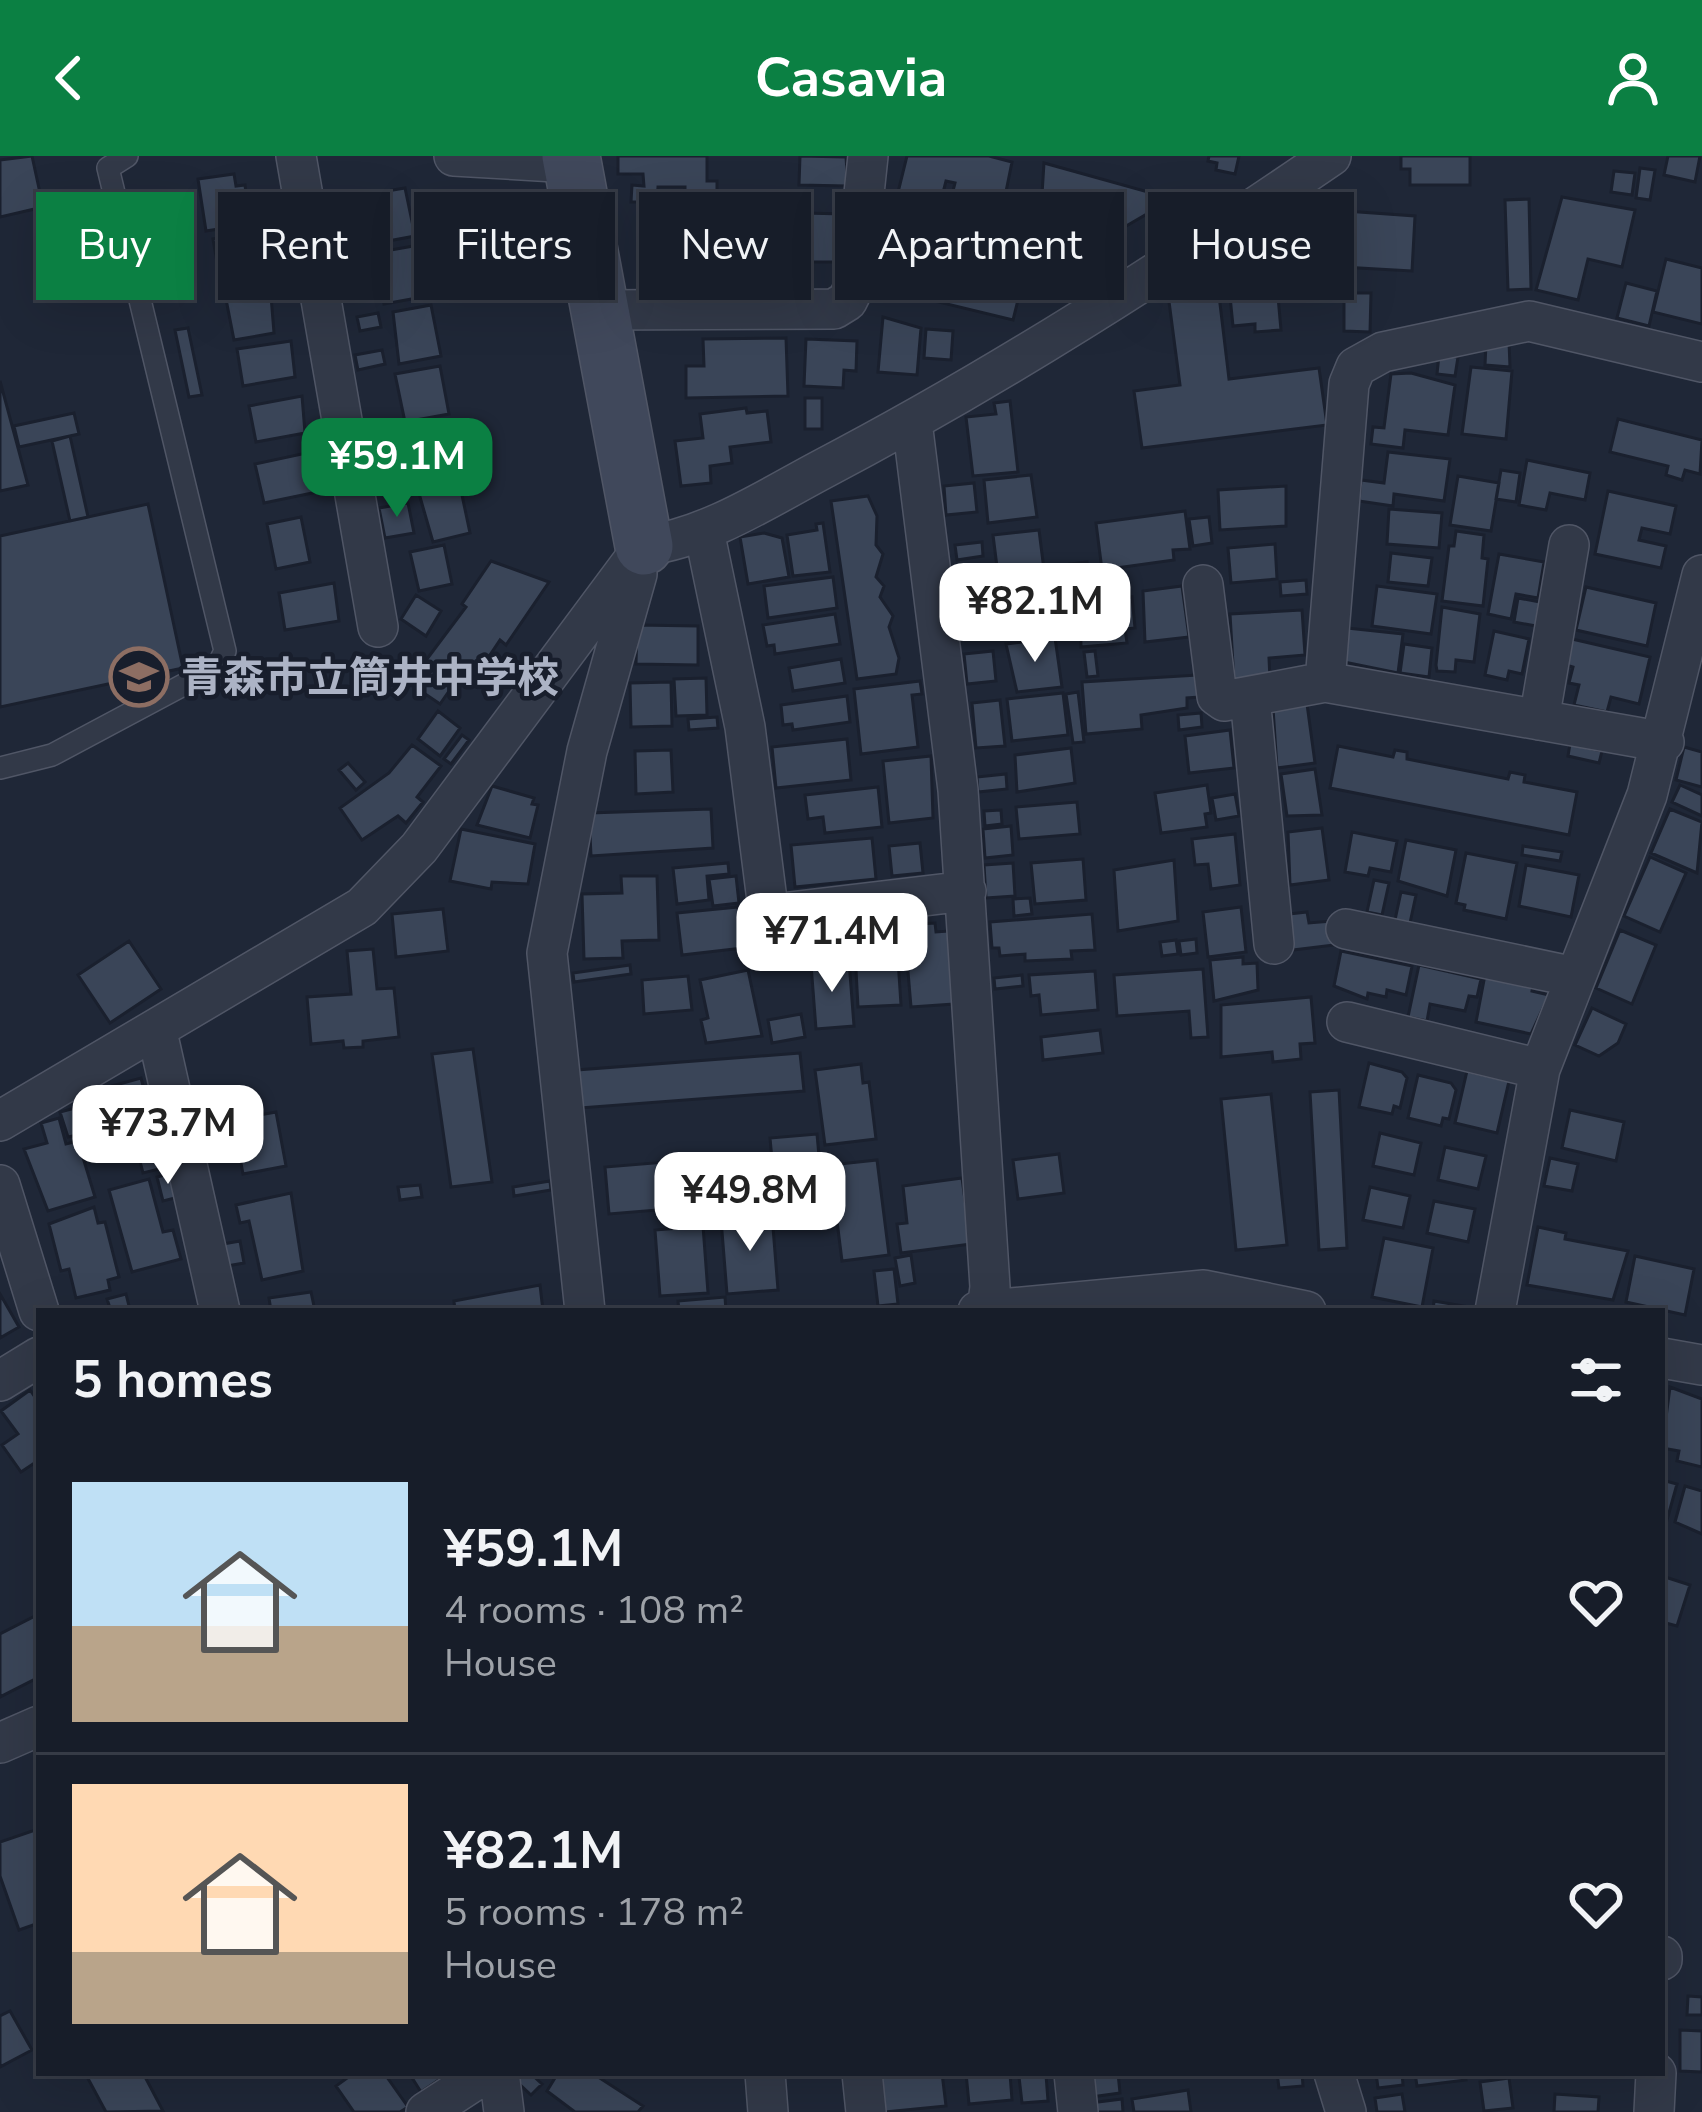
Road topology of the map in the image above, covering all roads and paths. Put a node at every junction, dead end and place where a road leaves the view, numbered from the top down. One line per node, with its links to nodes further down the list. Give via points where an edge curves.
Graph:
1 (127, 156): 21 (lane, via 108,168 225,651 217,667 52,755)
2 (296, 156): 15 (street)
3 (454, 156): 6 (street)
4 (868, 156): 7 (street, via 854,287 833,309)
5 (1331, 156): 9 (street)
6 (572, 159): 7 (street)
7 (601, 310): 12 (street)
8 (1702, 362): 17 (street, via 1528,322 1383,352 1356,367)
9 (912, 422): 10 (street); 22 (street)
10 (704, 531): 12 (street); 22 (street, via 745,727 768,908 773,914)
11 (1569, 545): 19 (street)
12 (644, 546): 27 (street, via 380,892); 33 (street, via 586,751 548,953)
13 (1702, 575): 16 (street)
14 (1203, 585): 18 (street, via 1217,696)
15 (377, 627)
16 (1695, 641): 20 (street)
17 (1324, 682): 18 (street); 19 (street)
18 (1250, 698): 24 (street)
19 (1539, 720): 20 (street)
20 (1664, 742): 25 (street)
21 (0, 768)
22 (966, 890): 34 (street, via 990,1286)
23 (1346, 929): 25 (street)
24 (1274, 944)
25 (1575, 977): 28 (street)
26 (1347, 1022): 28 (street)
27 (158, 1031): 29 (street); 32 (street)
28 (1540, 1069): 37 (street)
29 (0, 1121)
30 (0, 1185): 31 (street)
31 (38, 1308)
32 (219, 1308)
33 (585, 1308)
34 (984, 1308)
35 (1006, 1308): 36 (street, via 1204,1290)
36 (1291, 1308)
37 (1496, 1308)
38 (1665, 1359): 40 (street)
39 (36, 1360): 41 (street)
40 (1702, 1365)
41 (0, 1381)
42 (36, 1727): 43 (street)
43 (0, 1743)
44 (481, 2076): 52 (street)
45 (499, 2076): 53 (street)
46 (765, 2076): 51 (street)
47 (862, 2076): 54 (street)
48 (1074, 2076): 55 (street)
49 (1335, 2076): 56 (street)
50 (1655, 2076): 57 (street)
51 (768, 2111)
52 (426, 2112)
53 (504, 2112)
54 (866, 2112)
55 (1078, 2112)
56 (1346, 2112)
57 (1654, 2112)

